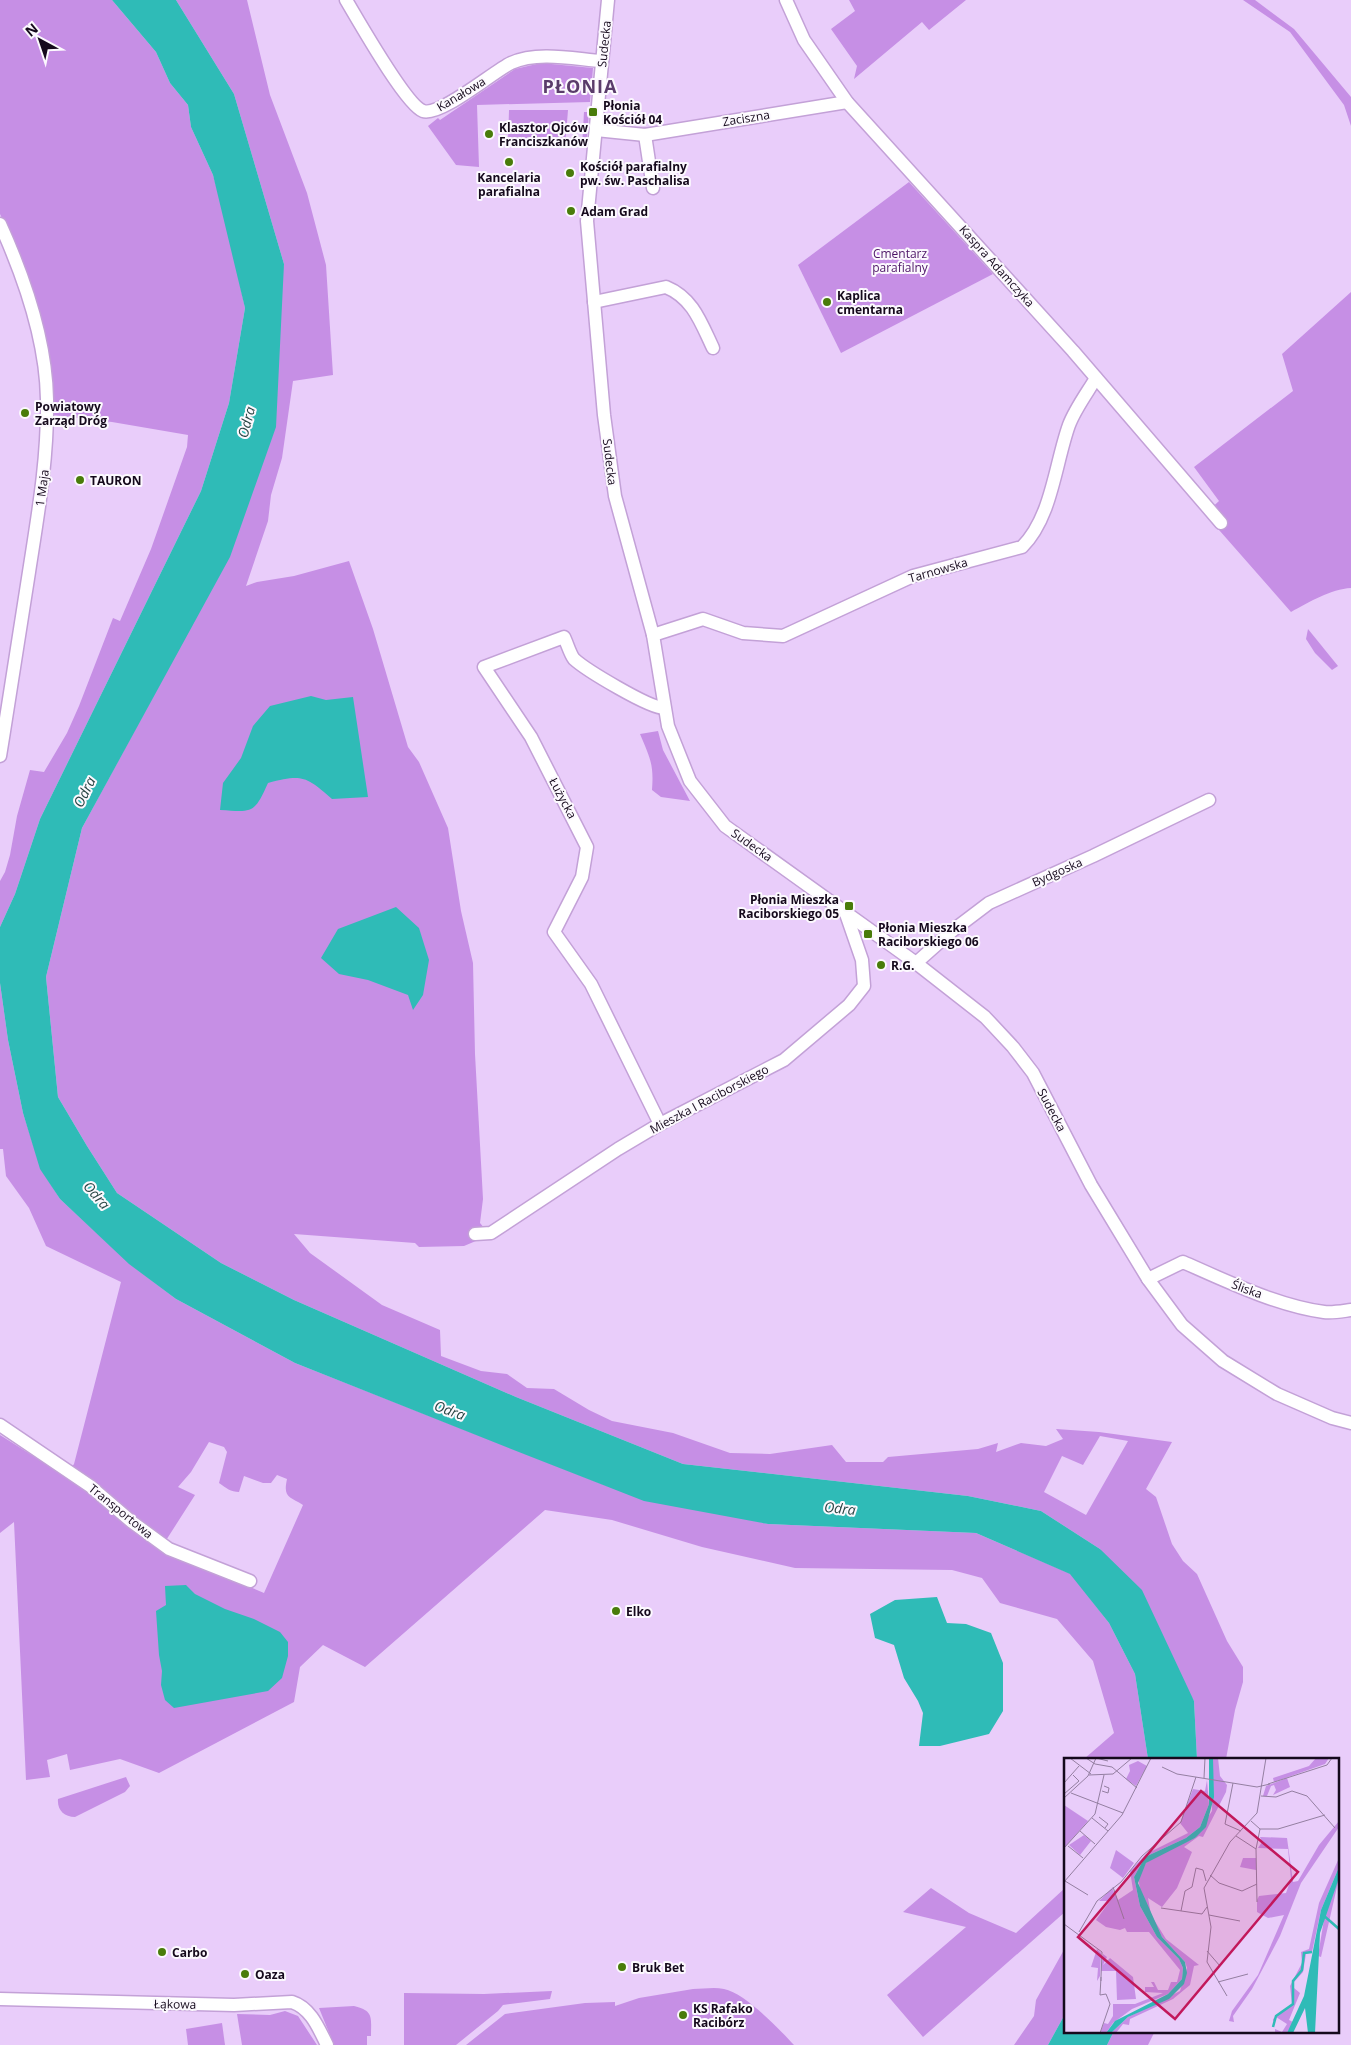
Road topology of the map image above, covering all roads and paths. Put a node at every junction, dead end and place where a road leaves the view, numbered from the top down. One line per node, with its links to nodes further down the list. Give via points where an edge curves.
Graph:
1 (346, 0): 4 (street, Kanałowa, via 412,102 429,113 442,108 512,62 554,57)
2 (608, 0): 4 (street, Sudecka)
3 (786, 0): 5 (street, Kaspra Adamczyka, via 804,40)
4 (602, 61): 6 (street, Sudecka)
5 (847, 102): 7 (street, Zaciszna); 12 (street, Kaspra Adamczyka)
6 (596, 130): 7 (street, Zaciszna); 10 (street, Sudecka, via 587,221)
7 (645, 135): 8 (street)
8 (652, 188)
9 (0, 224): 16 (street, 1 Maja, via 31,304 47,398 45,469)
10 (594, 302): 11 (street, via 666,287 688,300 695,309); 14 (street, Sudecka, via 615,496)
11 (713, 348)
12 (1096, 378): 13 (street, Kaspra Adamczyka); 14 (street, Tarnowska, via 1070,424 1042,517 1022,547 913,576 783,636 743,634 703,619)
13 (1220, 523)
14 (653, 634): 15 (street, Sudecka)
15 (664, 708): 18 (street, Sudecka, via 690,781 725,826); 20 (street, Łużycka, via 625,692 574,658 564,637 484,667 531,737 587,847 582,877 554,932 592,984)
16 (0, 756)
17 (1209, 800): 19 (street, Bydgoska, via 989,903)
18 (845, 911): 19 (street, Sudecka); 20 (street, Mieszka I Raciborskiego, via 862,960 864,986 849,1005 784,1060)
19 (916, 963): 22 (street, Sudecka, via 985,1018 1028,1067 1091,1184)
20 (660, 1124): 21 (street, Mieszka I Raciborskiego, via 491,1233)
21 (474, 1234)
22 (1148, 1279): 23 (street, Śliska, via 1183,1262 1242,1288 1293,1305 1326,1313); 24 (street, Sudecka, via 1182,1325 1223,1361 1277,1394)
23 (1351, 1310)
24 (1351, 1423)
25 (0, 1425): 26 (street, Transportowa, via 56,1461 169,1549)
26 (250, 1581)
27 (0, 1999): 28 (street, Łąkowa, via 234,2005 292,2002 312,2017)
28 (327, 2045)

